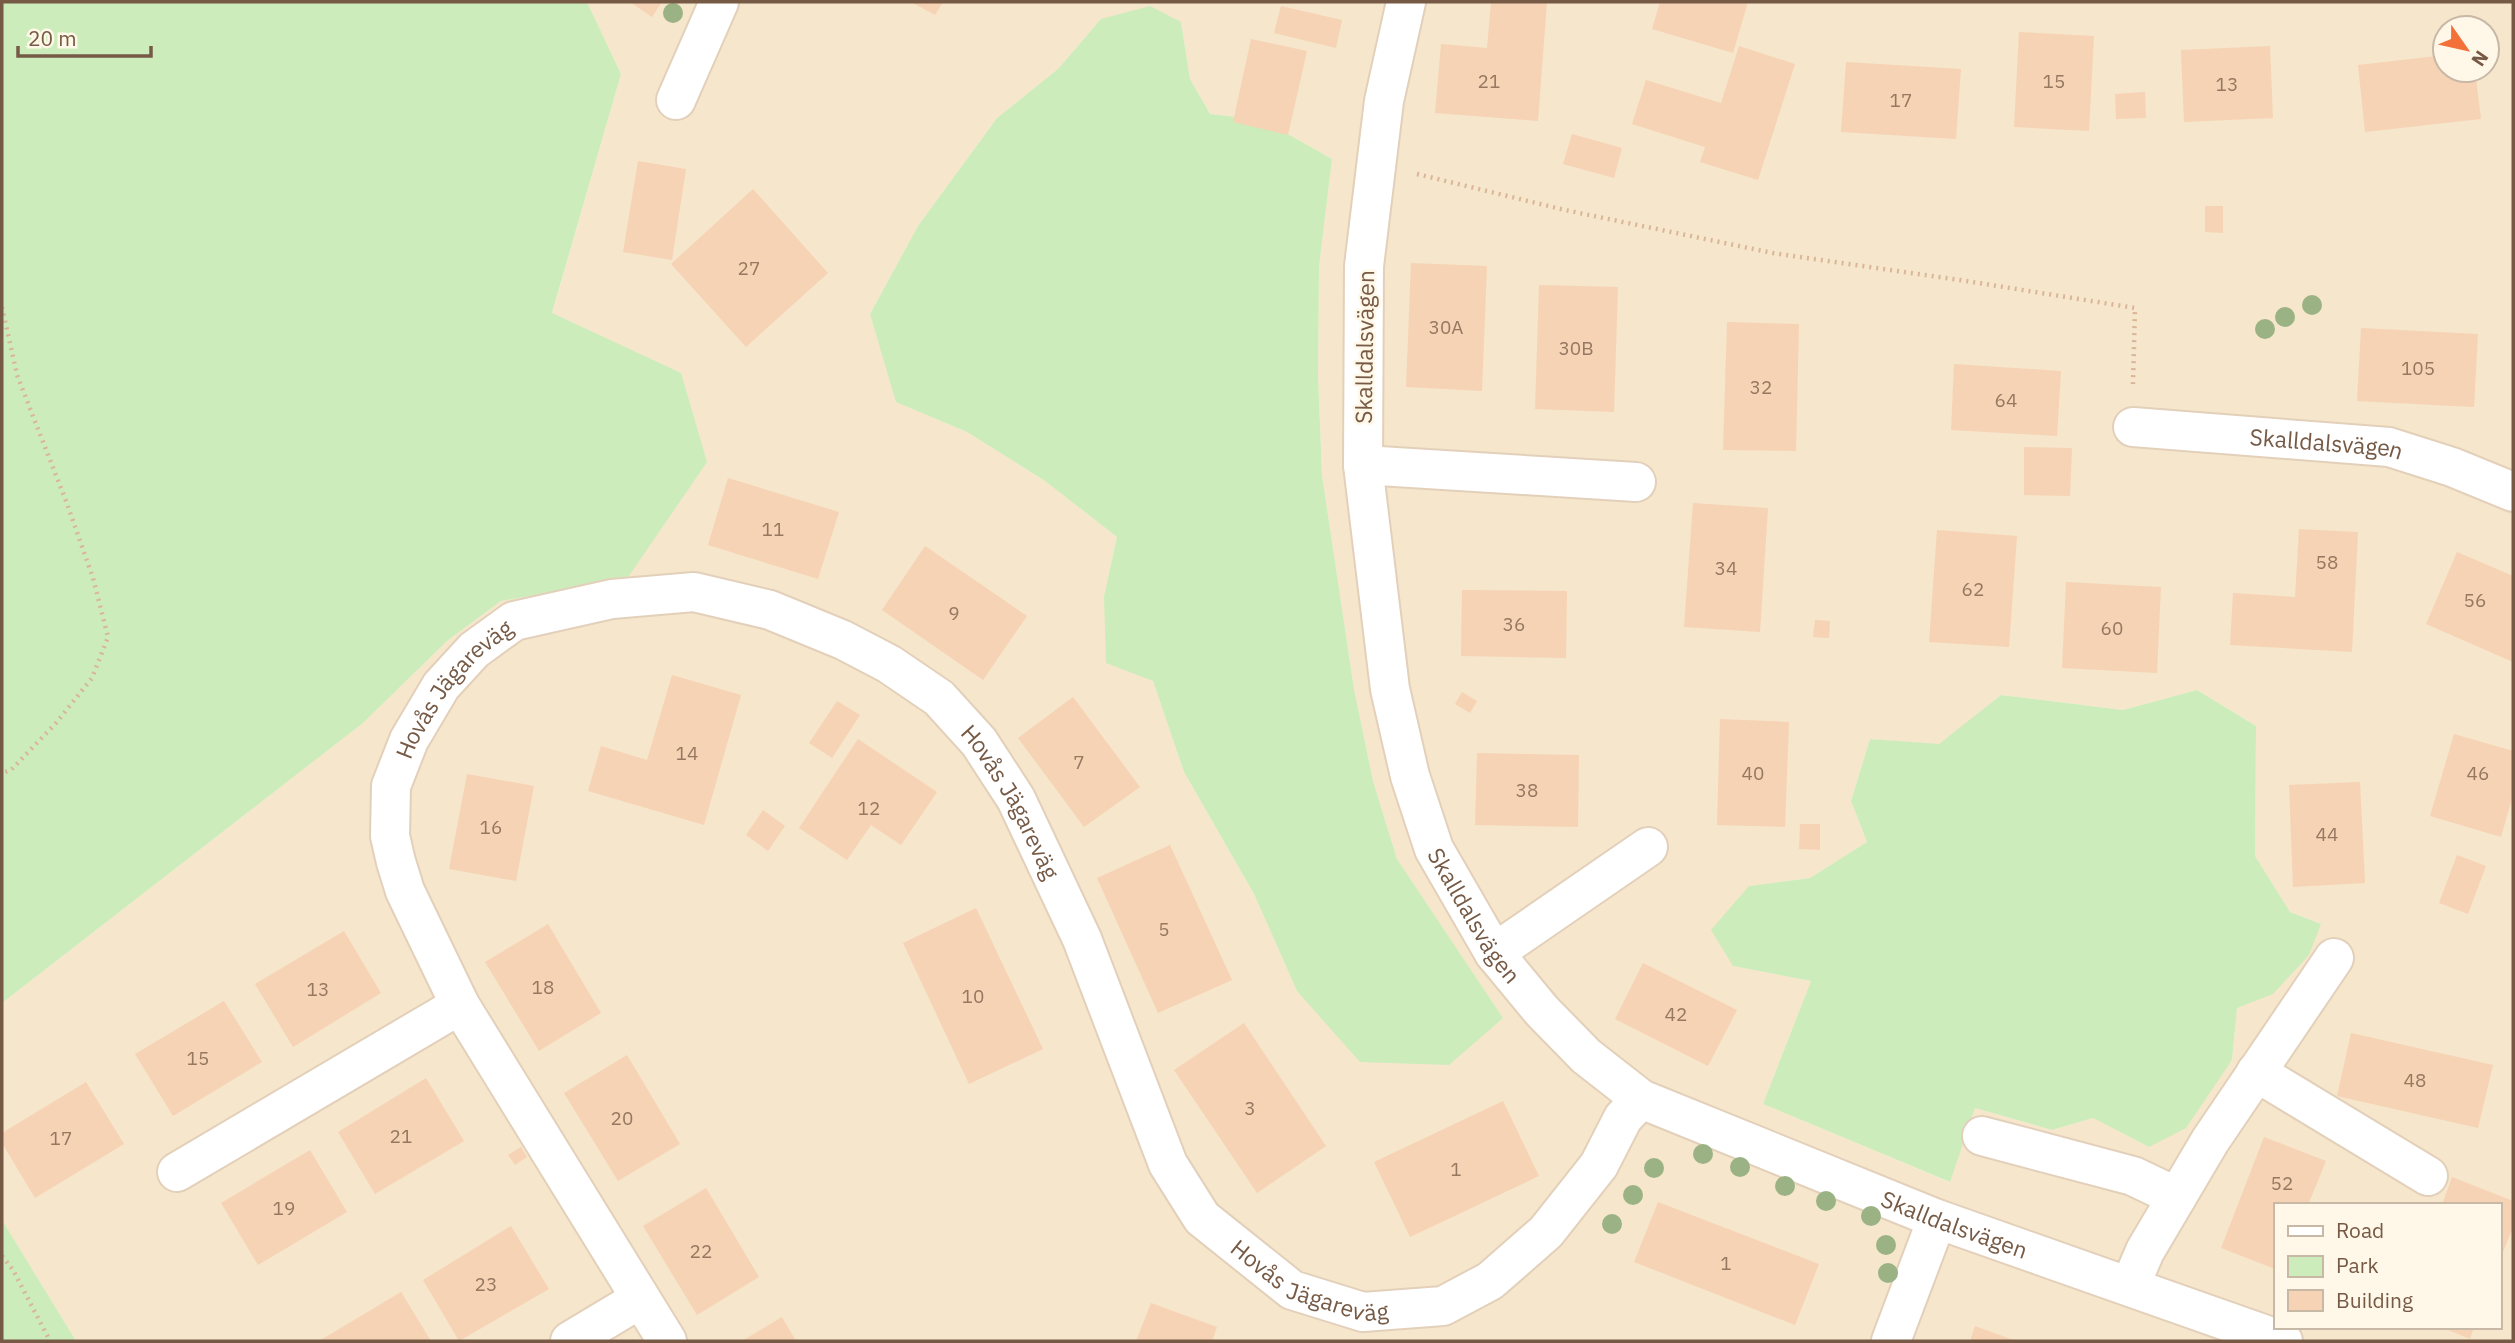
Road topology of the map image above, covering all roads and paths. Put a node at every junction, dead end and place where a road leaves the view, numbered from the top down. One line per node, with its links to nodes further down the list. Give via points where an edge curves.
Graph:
1 (719, 2): 3 (street)
2 (1406, 2): 4 (street, Skalldalsvägen, via 1384,101)
3 (676, 100)
4 (1376, 164): 6 (path, via 1565,210 1773,253 2134,308); 7 (street, Skalldalsvägen, via 1364,266)
5 (2, 307): 10 (path, via 17,375 93,578 108,637 92,678 56,723)
6 (2133, 427): 9 (street, Skalldalsvägen, via 2389,447)
7 (1363, 465): 8 (street); 12 (street, Skalldalsvägen, via 1390,689 1410,776 1434,849)
8 (1636, 482)
9 (2513, 492)
10 (2, 774)
11 (1648, 847): 12 (street)
12 (1494, 953): 16 (street, Skalldalsvägen, via 1586,1056)
13 (2334, 958): 15 (street)
14 (460, 1005): 16 (street, Hovås Jägareväg, via 405,891 390,836 391,786 409,740 441,686 474,650 514,621 612,599 694,592 770,610 855,646 939,698 979,742 1016,799 1082,939 1168,1164 1202,1218 1292,1290 1363,1312 1443,1306 1490,1280 1546,1232 1599,1165 1623,1118); 18 (street); 24 (street, Hovås Jägareväg)
15 (2256, 1072): 19 (street); 20 (street)
16 (1640, 1099): 21 (street, Skalldalsvägen)
17 (1982, 1136): 20 (street, via 2133,1176)
18 (177, 1172)
19 (2428, 1176)
20 (2177, 1197): 23 (street)
21 (1937, 1219): 23 (street, Skalldalsvägen); 28 (street)
22 (2, 1256): 25 (path)
23 (2130, 1286): 29 (street, Skalldalsvägen)
24 (640, 1299): 26 (street); 27 (street, Hovås Jägareväg)
25 (50, 1341)
26 (570, 1341)
27 (667, 1341)
28 (1891, 1341)
29 (2283, 1341)

